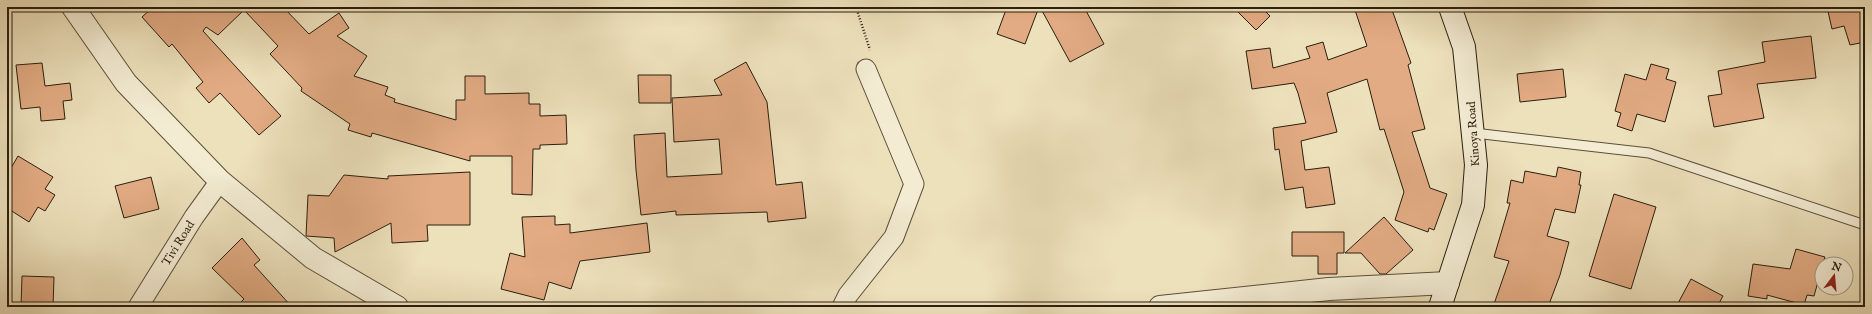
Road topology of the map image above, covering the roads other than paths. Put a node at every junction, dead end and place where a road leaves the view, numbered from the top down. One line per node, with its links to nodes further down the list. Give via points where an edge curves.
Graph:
1 (73, 7): 5 (street, via 126,83)
2 (1450, 7): 4 (street, Kinoya Road, via 1464,47)
3 (866, 69): 10 (street, via 914,184 894,237)
4 (1474, 132): 6 (lane, via 1649,153); 7 (street, Kinoya Road, via 1476,166 1473,205)
5 (220, 181): 8 (street, Tivi Road, via 194,217); 9 (street, via 314,258)
6 (1865, 225)
7 (1448, 283): 11 (street, via 1329,289); 12 (street, Kinoya Road)
8 (138, 307)
9 (397, 307)
10 (842, 307)
11 (1160, 307)
12 (1440, 307)

